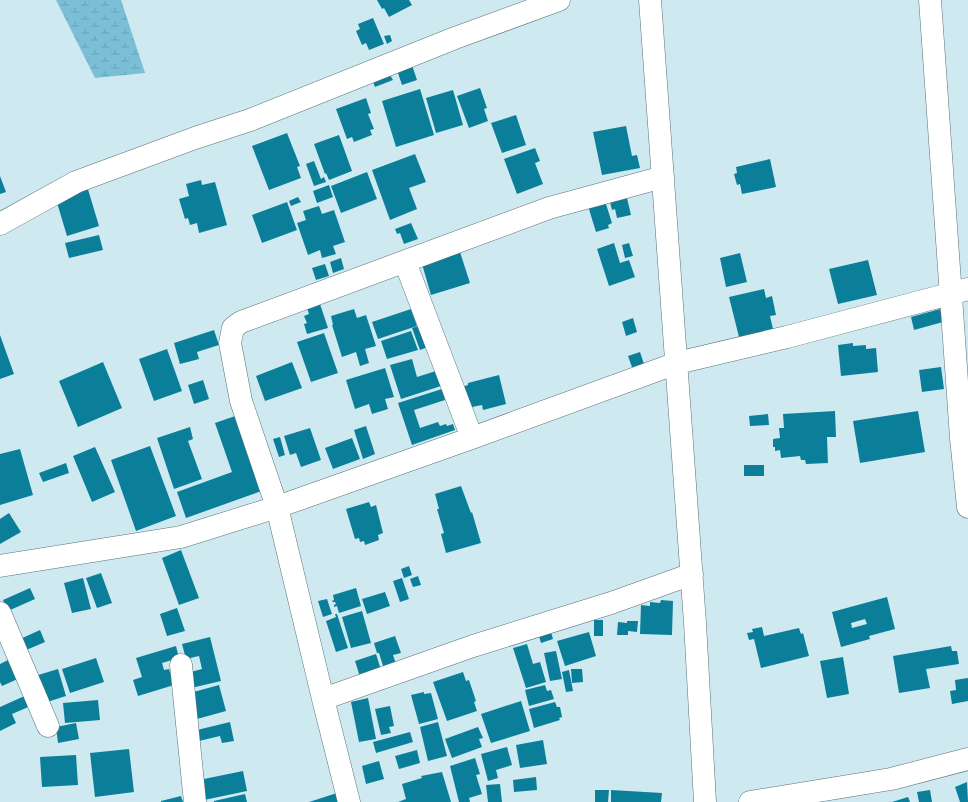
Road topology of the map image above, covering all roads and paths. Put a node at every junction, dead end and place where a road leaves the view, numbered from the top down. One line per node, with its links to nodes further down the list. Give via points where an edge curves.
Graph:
1 (560, 0): 5 (street, via 455,38 250,120 76,182)
2 (650, 0): 4 (street)
3 (930, 0): 7 (street)
4 (663, 177): 6 (street, via 549,208); 8 (street)
5 (0, 224)
6 (405, 262): 9 (street); 11 (street, via 242,322 233,328 230,343 241,401)
7 (959, 291): 8 (street, via 787,337); 10 (street, via 961,438)
8 (677, 363): 9 (street); 14 (street)
9 (472, 438): 11 (street)
10 (967, 486): 12 (street)
11 (277, 507): 13 (street, via 181,536); 17 (street)
12 (968, 507)
13 (0, 566)
14 (692, 574): 17 (street, via 612,603 473,646); 22 (street)
15 (0, 613): 18 (street)
16 (181, 665): 20 (street)
17 (323, 699): 21 (street)
18 (48, 726)
19 (968, 759): 23 (street, via 891,779)
20 (195, 802)
21 (349, 802)
22 (705, 802)
23 (750, 802)

